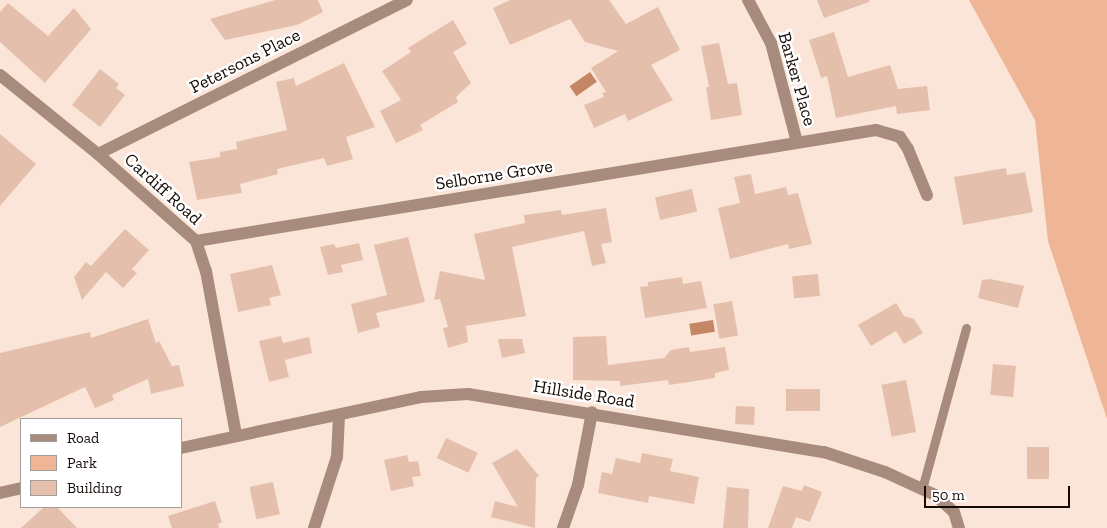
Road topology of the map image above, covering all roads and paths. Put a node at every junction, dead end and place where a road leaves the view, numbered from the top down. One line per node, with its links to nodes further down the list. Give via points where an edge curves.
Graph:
1 (407, 0): 5 (street, Petersons Place)
2 (748, 0): 4 (street, Barker Place, via 771,43)
3 (0, 75): 5 (street, Cardiff Road)
4 (797, 142): 6 (street, Selborne Grove, via 887,131 900,137 908,149); 7 (street, Selborne Grove)
5 (98, 154): 7 (street, Cardiff Road)
6 (927, 195)
7 (196, 241): 11 (street, Cardiff Road, via 206,271)
8 (966, 328): 14 (lane)
9 (592, 412): 10 (street, Hillside Road, via 468,394 421,397); 14 (street, Hillside Road, via 824,452 855,461); 17 (street, via 578,485)
10 (339, 416): 11 (street, Hillside Road); 16 (street, via 337,457)
11 (236, 435): 12 (street, Hillside Road)
12 (182, 448)
13 (20, 488): 15 (street)
14 (922, 489): 18 (street, Hillside Road, via 935,495 954,512)
15 (0, 493)
16 (314, 528)
17 (562, 528)
18 (959, 528)

